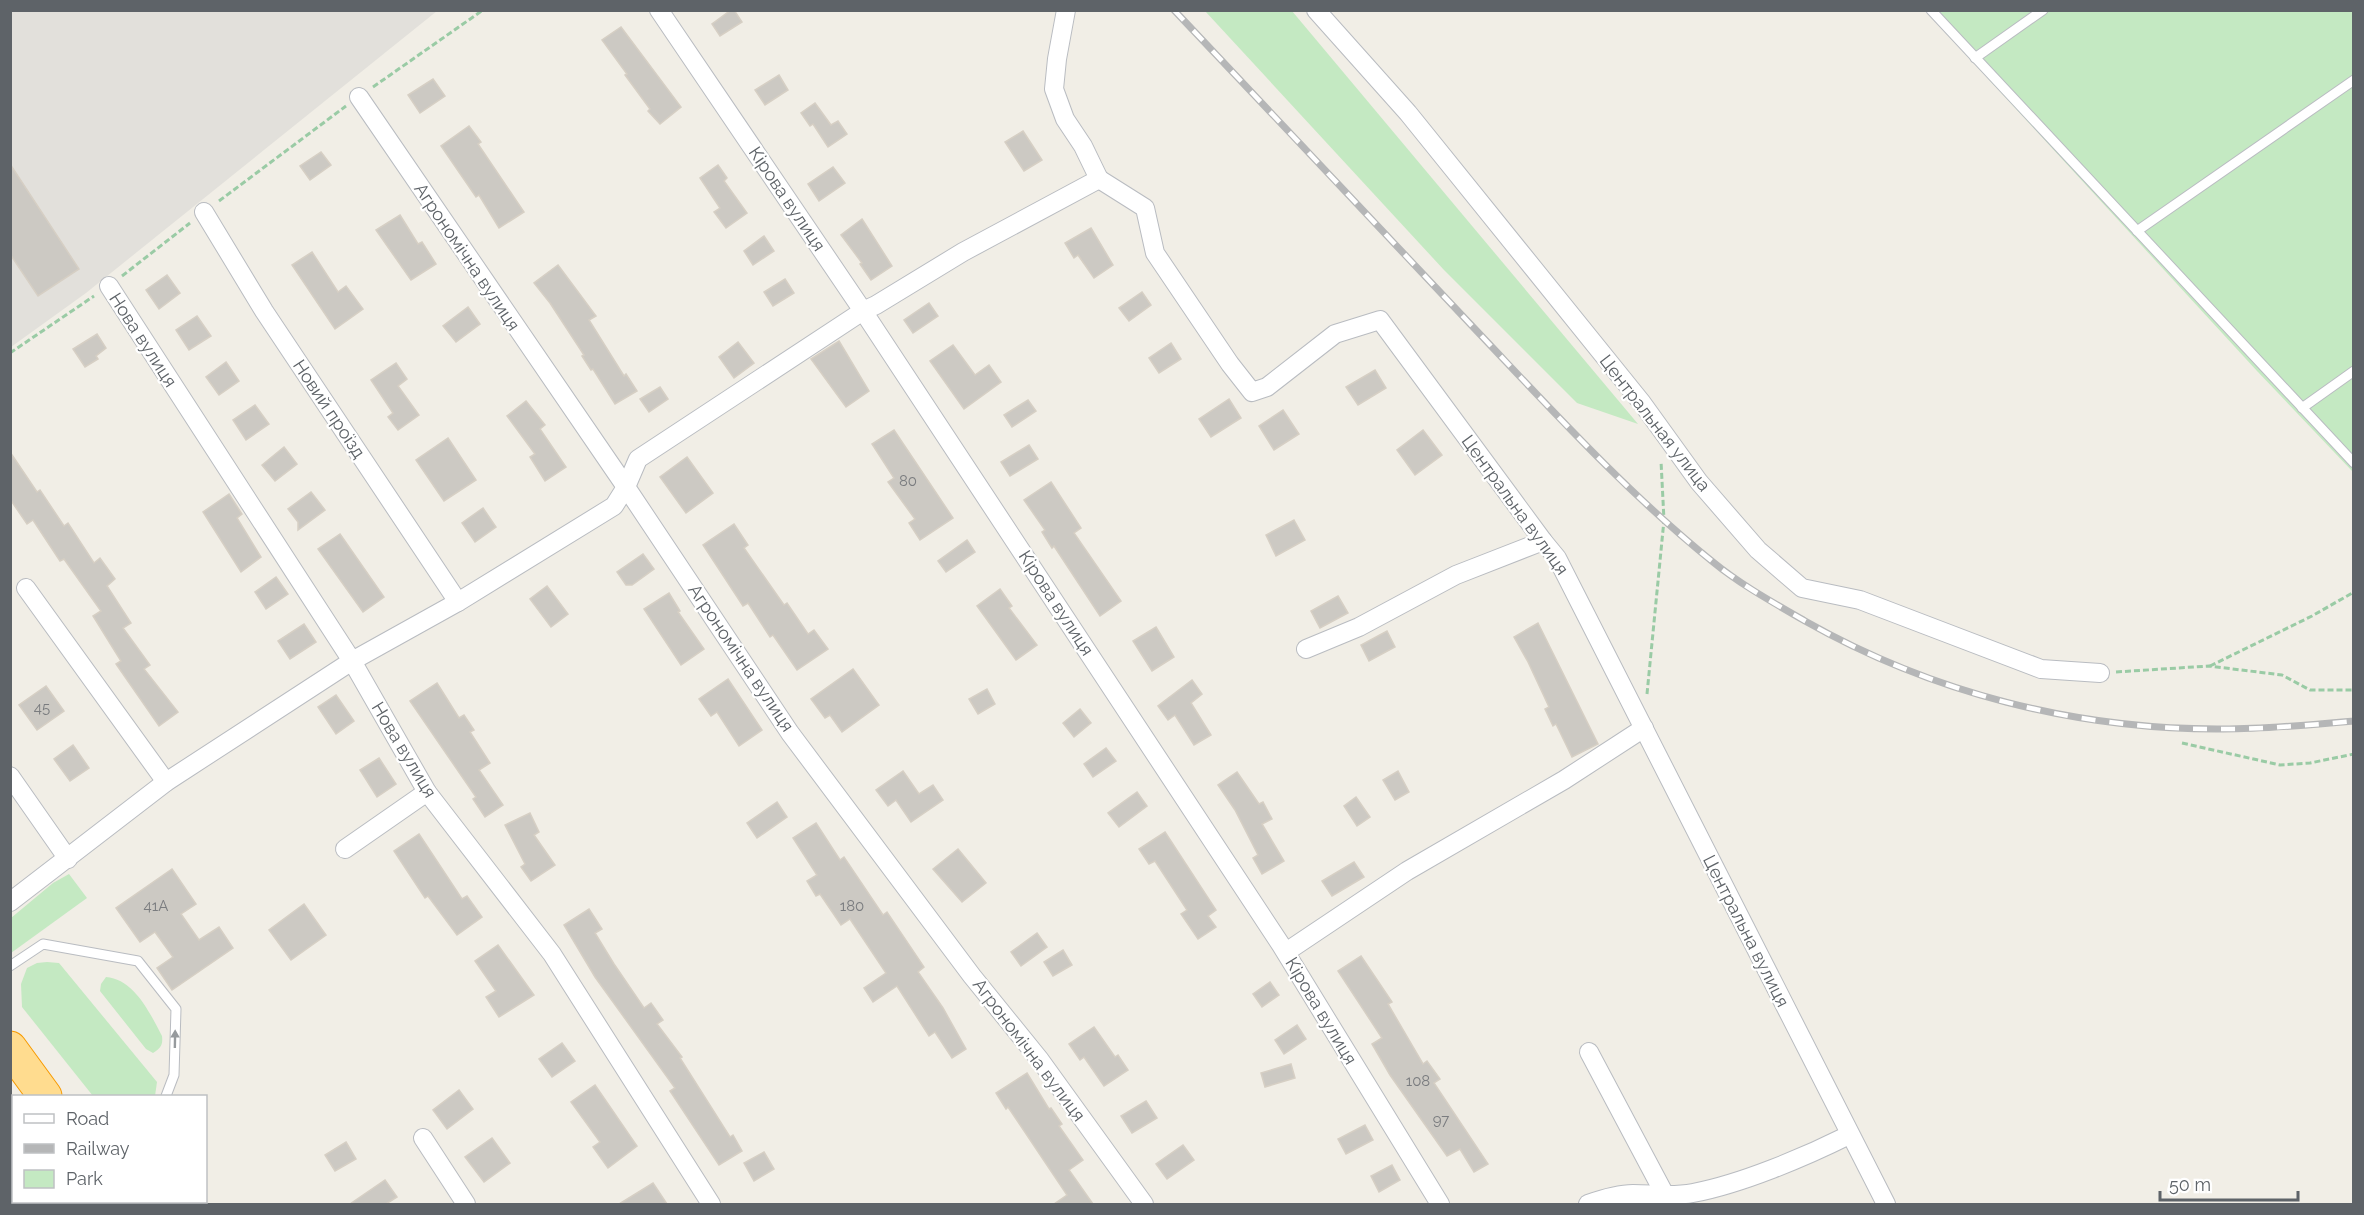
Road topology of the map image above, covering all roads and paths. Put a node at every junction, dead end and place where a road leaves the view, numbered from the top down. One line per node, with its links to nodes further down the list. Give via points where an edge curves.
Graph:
1 (483, 10): 9 (path)
2 (659, 10): 14 (street, Кірова вулиця)
3 (1066, 10): 10 (street, via 1054,89 1065,119)
4 (1316, 10): 19 (street, Центральная улица, via 1408,113)
5 (1931, 10): 7 (lane)
6 (2043, 10): 7 (lane)
7 (1975, 58): 12 (lane)
8 (2354, 81): 12 (lane)
9 (359, 97): 21 (street, Агрономічна вулиця)
10 (1099, 179): 14 (street); 22 (street, Центральна вулиця, via 1145,208 1155,252 1252,392 1267,387 1335,334 1380,320)
11 (204, 212): 25 (street, Новий проїзд, via 264,312)
12 (2137, 231): 18 (lane)
13 (109, 286): 27 (street, Нова вулиця)
14 (863, 311): 21 (street, via 638,459); 40 (street, Кірова вулиця)
15 (20, 346): 16 (path)
16 (10, 353)
17 (2354, 371): 18 (lane)
18 (2302, 408): 20 (lane)
19 (1660, 427): 29 (street, Центральная улица, via 1699,482 1758,550 1802,588 1860,600 2040,669); 31 (path, via 1664,520)
20 (2354, 463)
21 (626, 487): 25 (street, via 614,506); 51 (street, Агрономічна вулиця, via 790,733 972,976 1040,1060)
22 (1543, 542): 26 (street, via 1456,575 1359,627); 31 (street, Центральна вулиця, via 1557,558)
23 (26, 588): 35 (street)
24 (2354, 592): 28 (path)
25 (458, 602): 27 (street)
26 (1306, 649)
27 (352, 661): 35 (street); 36 (street, Нова вулиця)
28 (2209, 666): 29 (path); 30 (path, via 2282,675 2310,690)
29 (2100, 673)
30 (2354, 690)
31 (1644, 728): 40 (street, via 1407,872); 46 (street, Центральна вулиця)
32 (2182, 743): 33 (path, via 2280,765)
33 (2354, 754)
34 (10, 776): 38 (street)
35 (166, 783): 38 (street)
36 (428, 792): 37 (street); 50 (street, Нова вулиця, via 552,954)
37 (345, 849)
38 (68, 859): 39 (street)
39 (10, 902)
40 (1286, 952): 52 (street, Кірова вулиця)
41 (10, 966): 45 (lane, one-way to 41, via 174,1075 176,1009 138,961 43,944)
42 (10, 1048): 44 (highway)
43 (1589, 1052): 48 (street)
44 (44, 1095)
45 (166, 1095)
46 (1849, 1135): 48 (street, via 1729,1184); 54 (street, Центральна вулиця)
47 (423, 1138): 49 (street)
48 (1665, 1195): 53 (street, via 1630,1194)
49 (466, 1204)
50 (711, 1204)
51 (1144, 1204)
52 (1440, 1204)
53 (1588, 1204)
54 (1886, 1204)

